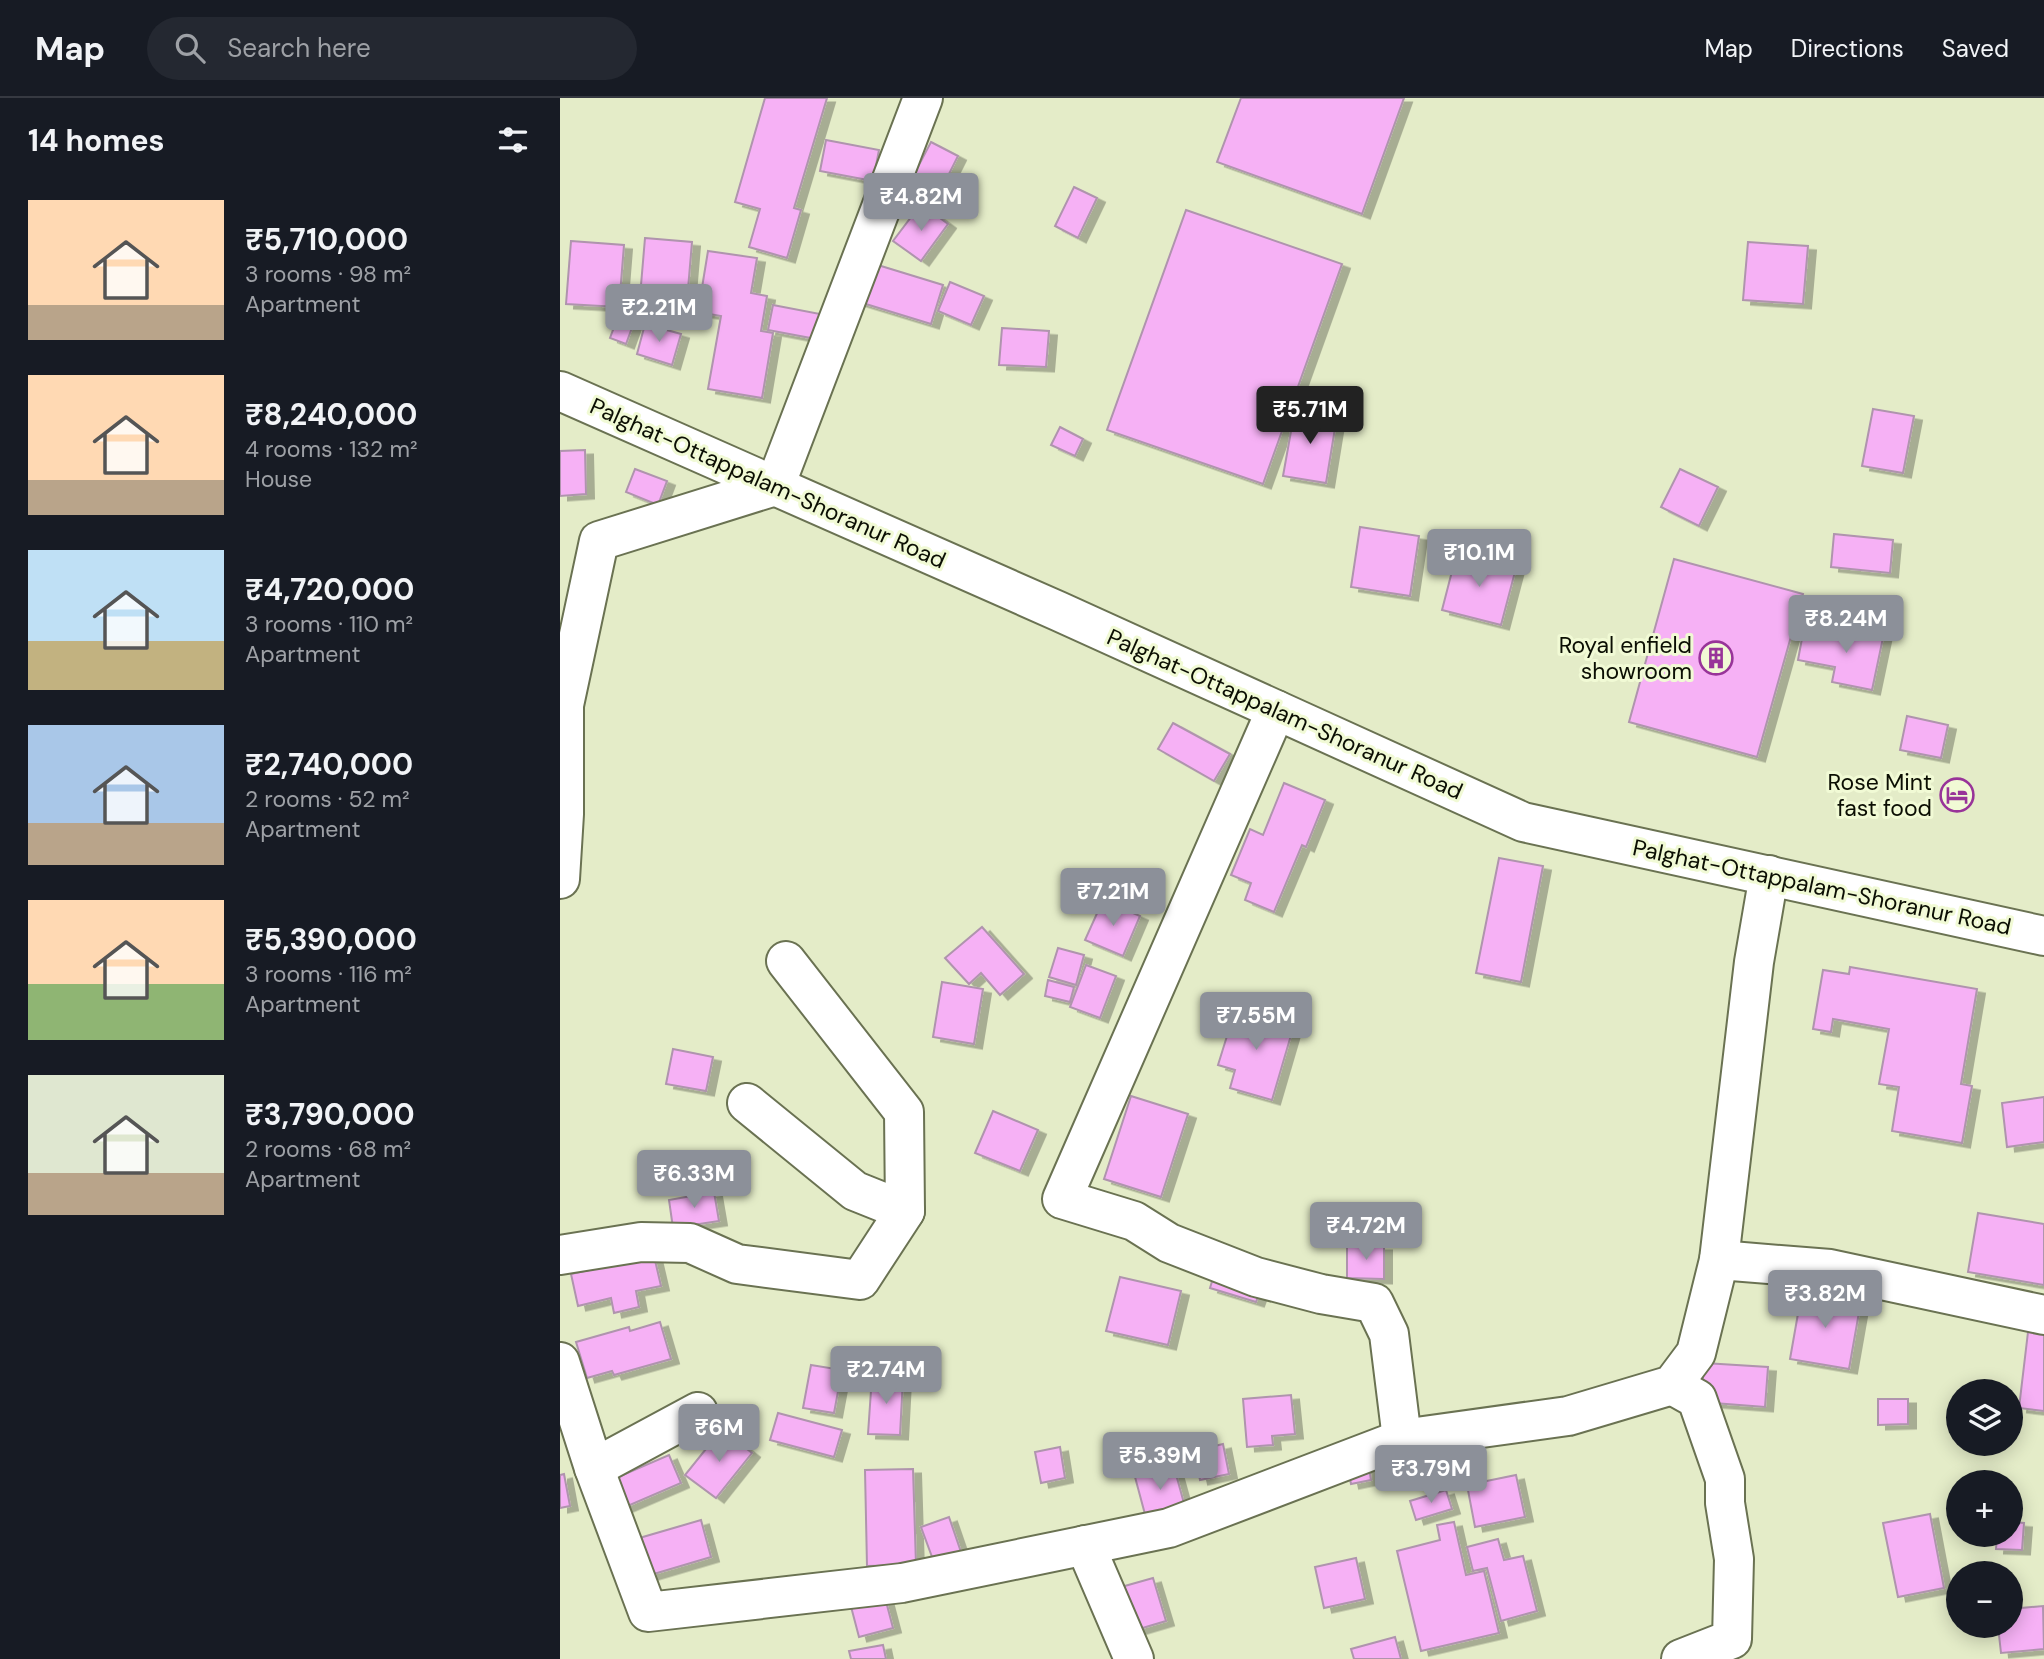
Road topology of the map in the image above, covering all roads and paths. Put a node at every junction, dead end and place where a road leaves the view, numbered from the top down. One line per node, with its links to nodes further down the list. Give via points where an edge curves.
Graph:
1 (923, 98): 3 (street)
2 (560, 391): 3 (street, Palghat-Ottappalam-Shoranur Road)
3 (775, 486): 4 (street, via 598,541); 5 (street, Palghat-Ottappalam-Shoranur Road)
4 (562, 703): 7 (street)
5 (1276, 710): 6 (street, Palghat-Ottappalam-Shoranur Road, via 1523,822); 18 (street, via 1062,1199 1134,1221 1169,1243 1256,1277 1374,1304 1389,1334)
6 (1769, 875): 8 (street, Palghat-Ottappalam-Shoranur Road); 13 (street, via 1754,962)
7 (560, 879)
8 (2044, 936)
9 (786, 961): 11 (street, via 904,1112)
10 (747, 1103): 11 (street, via 855,1191)
11 (905, 1211): 12 (street, via 860,1280 737,1264 690,1243 640,1242)
12 (560, 1255)
13 (1719, 1260): 14 (street, via 1830,1269); 16 (street, via 1696,1353)
14 (2044, 1315)
15 (560, 1362): 19 (street)
16 (1672, 1385): 18 (street, via 1568,1416); 22 (street, via 1697,1399 1725,1479 1734,1559 1732,1639)
17 (698, 1412): 19 (street)
18 (1402, 1439): 20 (street, via 1168,1528)
19 (594, 1468): 20 (street, via 648,1612 902,1583)
20 (1085, 1545): 21 (street)
21 (1134, 1659)
22 (1681, 1659)

